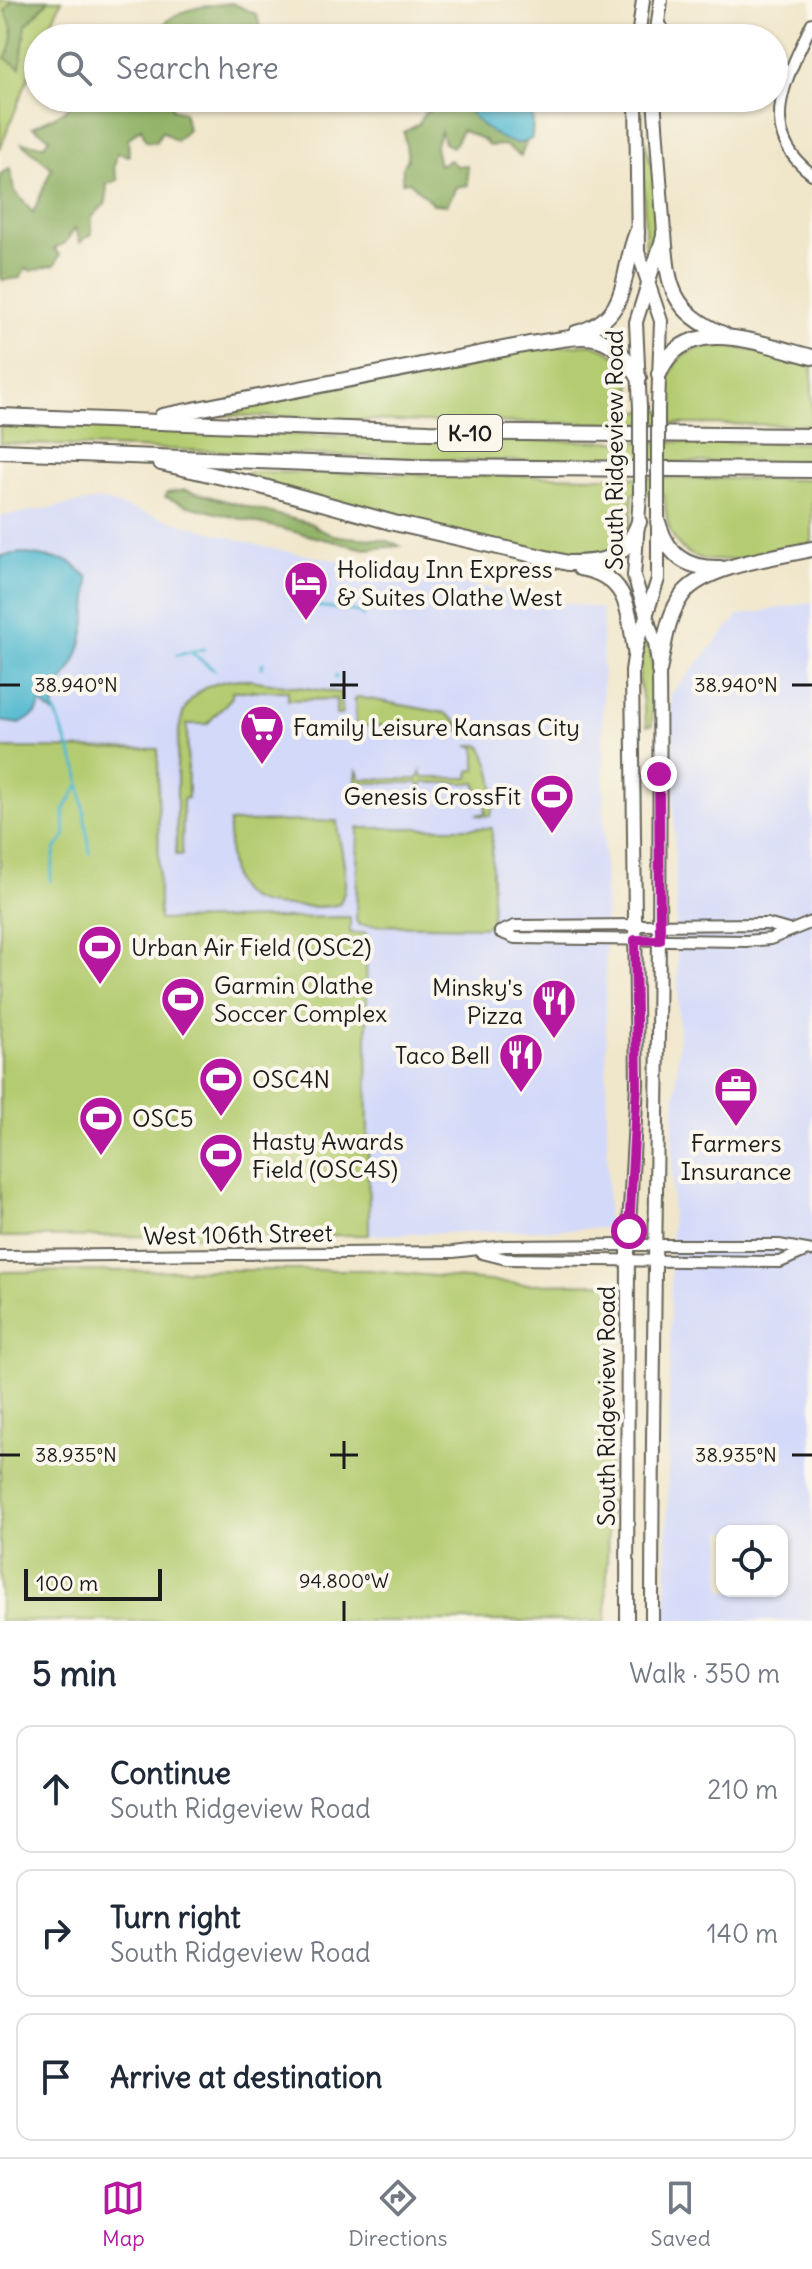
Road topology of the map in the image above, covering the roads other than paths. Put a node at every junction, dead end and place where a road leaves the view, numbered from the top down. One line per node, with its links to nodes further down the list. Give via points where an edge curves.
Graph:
1 (643, 0): 4 (main road)
2 (661, 0): 5 (main road)
3 (812, 23): 6 (street)
4 (642, 24)
5 (658, 24)
6 (790, 72): 7 (street)
7 (788, 77)
8 (636, 112): 12 (main road, South Ridgeview Road)
9 (655, 112): 13 (main road, South Ridgeview Road)
10 (781, 112): 11 (street, via 782,133 794,157)
11 (812, 174)
12 (637, 232): 14 (main road, South Ridgeview Road); 16 (highway, via 621,296 607,319 579,333)
13 (664, 233): 14 (main road, South Ridgeview Road); 15 (highway, via 668,281 677,302 705,325)
14 (649, 283): 18 (main road, South Ridgeview Road, via 661,321); 19 (main road, South Ridgeview Road, via 635,335)
15 (745, 341): 17 (highway); 18 (highway, via 696,338 671,353)
16 (529, 344): 19 (highway, via 603,340 625,352); 21 (highway)
17 (812, 357)
18 (659, 374): 27 (main road, South Ridgeview Road, bridge)
19 (639, 378): 26 (main road, South Ridgeview Road, bridge)
20 (0, 416): 21 (highway, K-10)
21 (128, 421): 22 (highway, K-10, via 429,432)
22 (812, 436)
23 (0, 451): 24 (highway, K-10)
24 (146, 457): 25 (highway, K-10, via 413,467); 29 (highway)
25 (812, 470)
26 (639, 522): 29 (highway, via 632,542 619,554 598,562); 31 (main road, South Ridgeview Road, via 634,576)
27 (658, 522): 30 (highway, via 666,546 686,564 701,569); 31 (main road, South Ridgeview Road, via 658,579)
28 (812, 549): 30 (highway)
29 (568, 563): 32 (highway, via 603,573 617,586)
30 (747, 564): 33 (highway, via 700,580 683,594 671,618)
31 (646, 618): 32 (main road, South Ridgeview Road); 33 (main road, South Ridgeview Road)
32 (635, 650): 35 (main road, South Ridgeview Road)
33 (659, 671): 36 (main road, South Ridgeview Road)
34 (812, 922): 37 (street)
35 (635, 925): 36 (street); 38 (main road, South Ridgeview Road); 38 (street, via 515,926 500,932 515,938)
36 (660, 925): 37 (street, via 767,924); 39 (main road, South Ridgeview Road)
37 (788, 930): 39 (street, via 770,939 746,941)
38 (635, 940): 39 (street); 40 (main road, South Ridgeview Road, via 637,1084)
39 (660, 940): 41 (main road, South Ridgeview Road)
40 (628, 1245): 41 (street, West 106th Street); 42 (street, West 106th Street); 45 (main road, South Ridgeview Road)
41 (653, 1245): 43 (street, West 106th Street, via 779,1245); 46 (main road, South Ridgeview Road)
42 (476, 1251): 44 (street, West 106th Street); 45 (street, West 106th Street, via 506,1259)
43 (809, 1251): 46 (street, West 106th Street, via 780,1262)
44 (0, 1256)
45 (629, 1260): 46 (street, West 106th Street); 47 (main road, South Ridgeview Road)
46 (653, 1260): 48 (main road, South Ridgeview Road)
47 (627, 1621)
48 (652, 1621)

